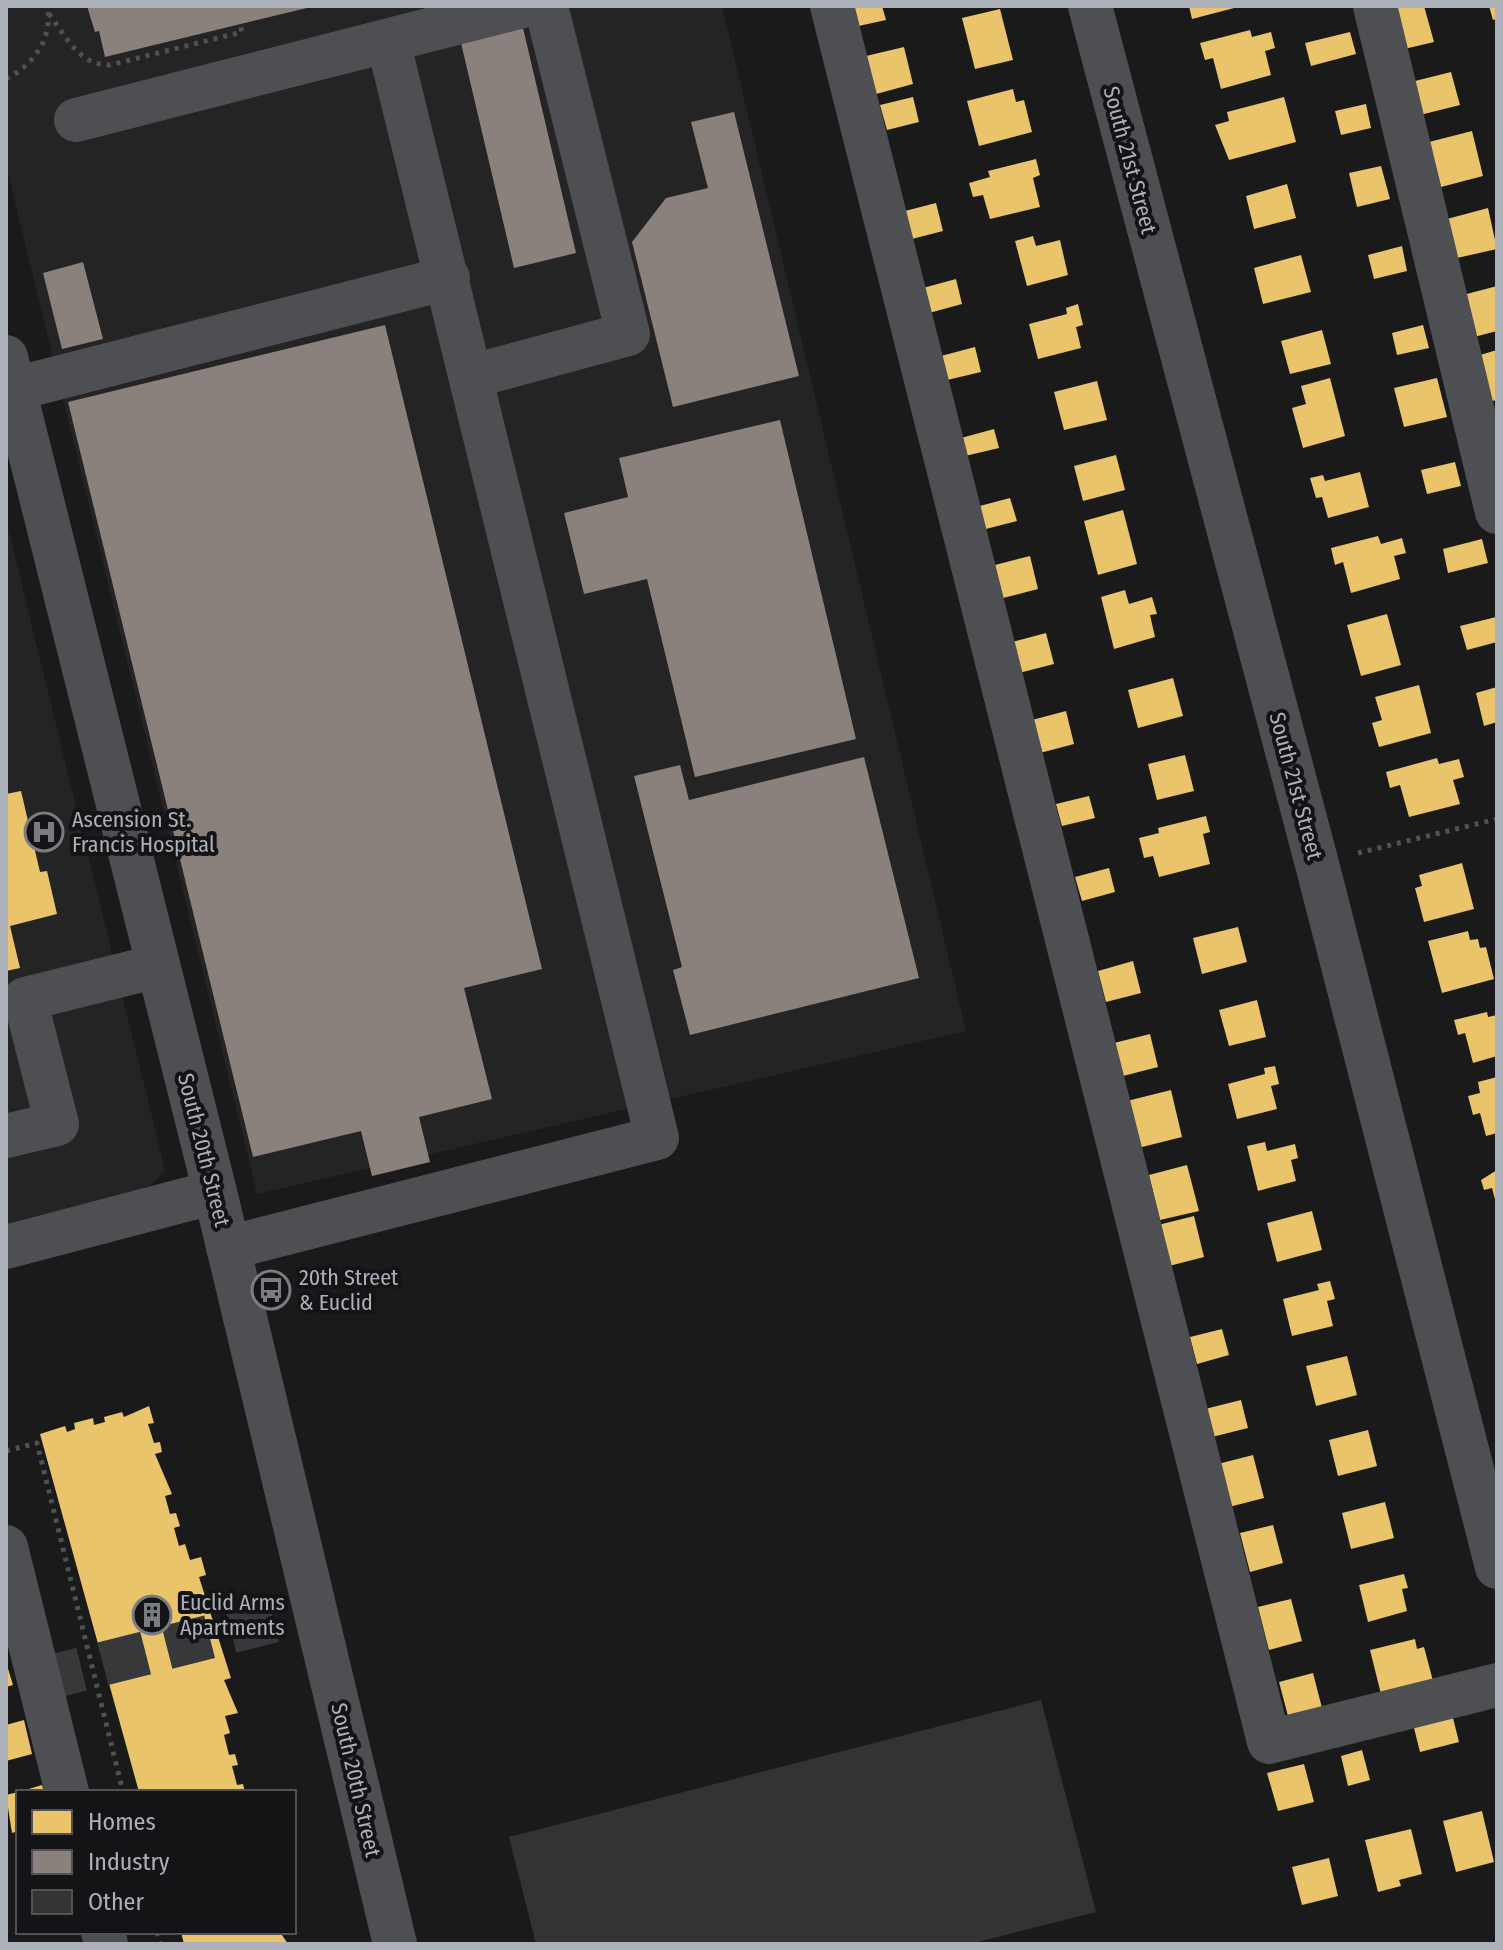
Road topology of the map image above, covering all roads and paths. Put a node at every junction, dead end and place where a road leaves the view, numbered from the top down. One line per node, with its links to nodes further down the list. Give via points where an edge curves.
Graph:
1 (47, 6): 7 (path)
2 (523, 6): 9 (street)
3 (546, 6): 14 (street, via 628,334)
4 (832, 6): 26 (street, via 1269,1742)
5 (1090, 6): 25 (street, South 21st Street)
6 (1375, 6): 15 (street)
7 (49, 14): 8 (path, via 94,66 242,32); 10 (path, via 46,39 36,56)
8 (240, 24)
9 (388, 41): 11 (street); 12 (street)
10 (6, 79)
11 (76, 120)
12 (448, 278): 13 (street); 14 (street)
13 (10, 373): 18 (street, South 20th Street)
14 (473, 376): 22 (street, via 657,1138)
15 (1497, 512)
16 (1497, 819): 17 (path)
17 (1358, 853)
18 (158, 966): 19 (street, via 25,999 57,1124); 20 (street, South 20th Street)
19 (6, 1136)
20 (215, 1192): 21 (street); 22 (street, South 20th Street)
21 (6, 1247)
22 (228, 1248): 29 (street, South 20th Street)
23 (6, 1451): 28 (path, via 37,1443)
24 (6, 1547): 27 (street)
25 (1497, 1567)
26 (1497, 1685)
27 (67, 1790)
28 (123, 1790)
29 (395, 1944)

